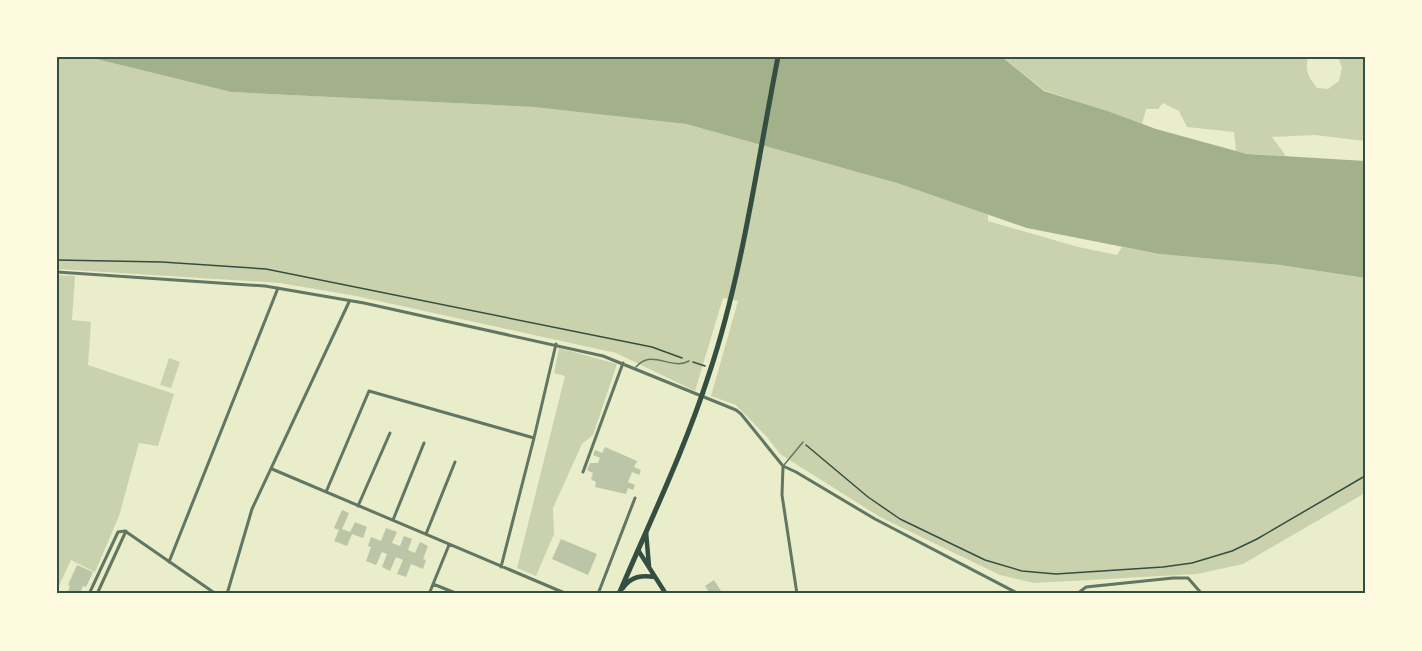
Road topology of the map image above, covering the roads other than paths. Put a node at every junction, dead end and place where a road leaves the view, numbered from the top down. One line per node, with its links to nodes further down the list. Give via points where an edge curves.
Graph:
1 (778, 57): 22 (main road, via 742,242 709,377)
2 (57, 272): 3 (street)
3 (278, 287): 4 (street); 26 (street)
4 (349, 302): 5 (street); 15 (street)
5 (556, 344): 7 (street); 10 (street)
6 (689, 361): 8 (lane, via 677,364 651,358)
7 (623, 363): 8 (street); 16 (street)
8 (635, 368): 14 (street, via 736,410)
9 (390, 433): 19 (street)
10 (534, 438): 17 (street, via 369,391); 27 (street)
11 (803, 442): 14 (lane)
12 (424, 443): 20 (street)
13 (455, 462): 23 (street)
14 (783, 466): 41 (street, via 782,495); 42 (street)
15 (272, 469): 17 (street); 35 (street, via 252,509)
16 (583, 472)
17 (326, 492): 19 (street)
18 (635, 498): 39 (street)
19 (358, 506): 20 (street)
20 (393, 520): 23 (street)
21 (126, 531): 26 (street); 32 (street, via 118,532); 33 (street)
22 (646, 531): 25 (main road); 28 (main road)
23 (426, 534): 24 (street)
24 (449, 544): 27 (street); 30 (street)
25 (638, 550): 28 (main road); 31 (main road)
26 (169, 562): 34 (street)
27 (501, 567): 38 (street)
28 (649, 569): 29 (main road)
29 (655, 577): 31 (main road, via 640,576 626,583); 40 (main road)
30 (433, 584): 36 (street); 37 (street)
31 (619, 593)
32 (89, 594)
33 (97, 594)
34 (216, 594)
35 (227, 594)
36 (429, 594)
37 (458, 594)
38 (567, 594)
39 (598, 594)
40 (666, 594)
41 (797, 594)
42 (1019, 594)
43 (1077, 594): 44 (street, via 1086,587 1188,578)
44 (1202, 594)

